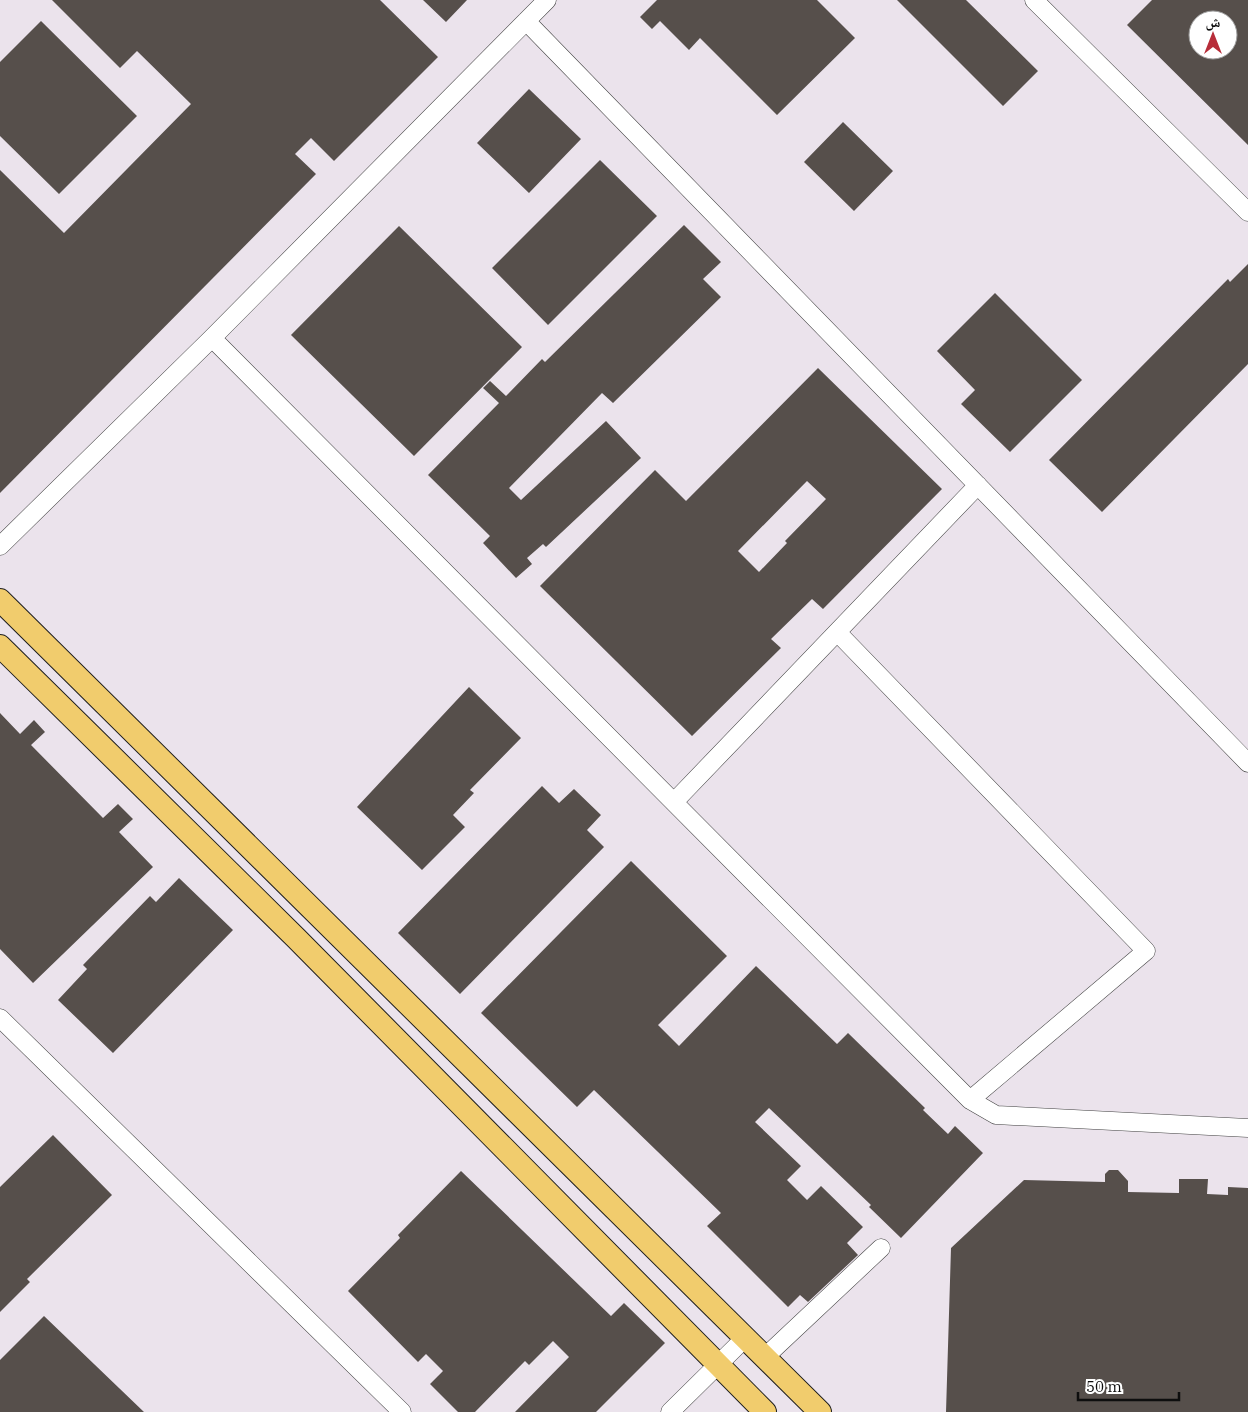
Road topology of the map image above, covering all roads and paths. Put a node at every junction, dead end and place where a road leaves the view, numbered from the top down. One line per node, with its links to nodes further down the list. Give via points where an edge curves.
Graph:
1 (547, 0): 3 (street)
2 (1042, 3): 4 (street)
3 (526, 21): 5 (street); 6 (street)
4 (1248, 212)
5 (212, 338): 7 (street); 12 (street)
6 (978, 485): 9 (street); 11 (street)
7 (0, 546)
8 (0, 600): 17 (main road)
9 (837, 632): 12 (street); 14 (street, via 1146,951)
10 (0, 646): 19 (main road, via 296,938)
11 (1248, 763)
12 (674, 802): 14 (street)
13 (0, 1018): 20 (street)
14 (970, 1100): 15 (street, via 996,1115)
15 (1248, 1128)
16 (881, 1248): 18 (street)
17 (744, 1338): 18 (main road); 19 (street)
18 (765, 1357): 23 (main road)
19 (718, 1365): 21 (street); 22 (main road)
20 (402, 1412)
21 (670, 1412)
22 (765, 1412)
23 (820, 1412)

